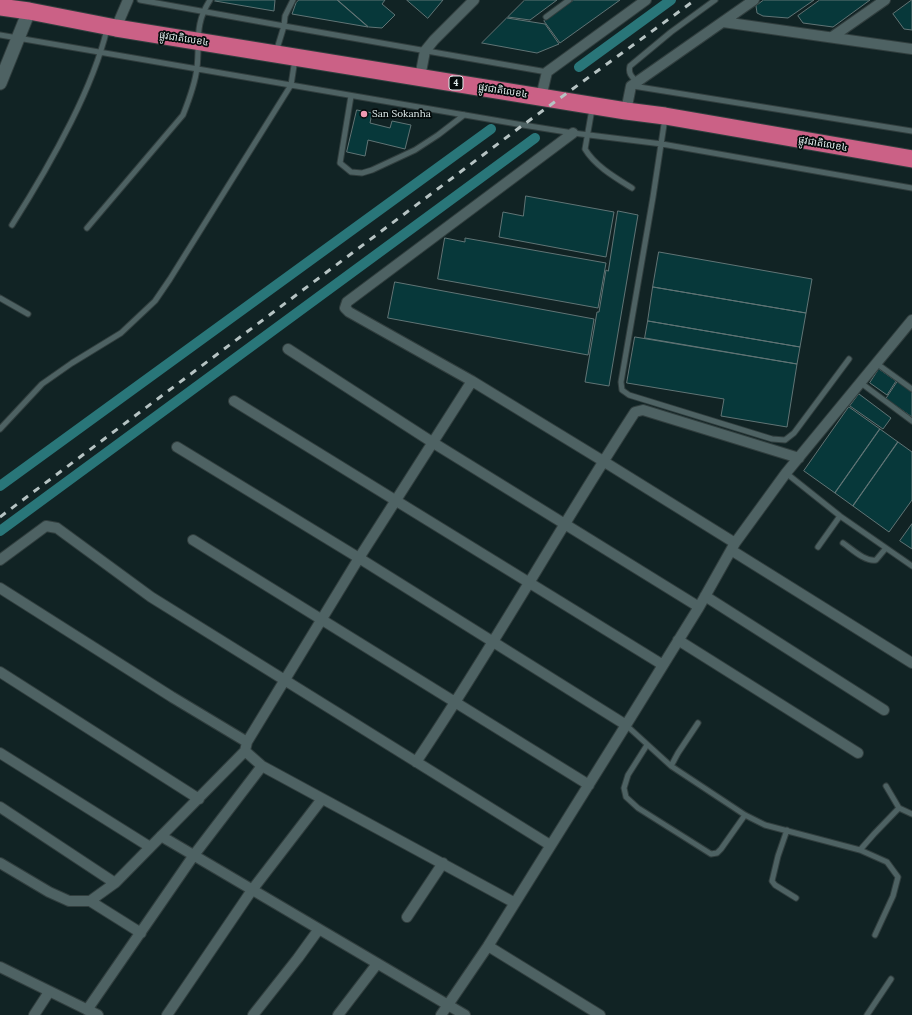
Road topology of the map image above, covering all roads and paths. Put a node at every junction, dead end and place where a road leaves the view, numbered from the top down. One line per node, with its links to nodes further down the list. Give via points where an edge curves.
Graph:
1 (128, 0): 17 (street)
2 (140, 0): 13 (lane)
3 (210, 0): 13 (lane)
4 (293, 0): 16 (lane, via 285,16)
5 (474, 0): 23 (street)
6 (569, 0): 14 (lane)
7 (646, 0): 28 (street)
8 (714, 0): 31 (lane, via 630,66 629,71)
9 (754, 0): 15 (street)
10 (885, 0): 19 (street)
11 (31, 6): 12 (highway, ផ្លូវជាតិលេខ៤ / 4); 17 (highway, ផ្លូវជាតិលេខ៤ / 4); 20 (street)
12 (0, 7)
13 (203, 11): 16 (lane); 21 (lane, via 198,26)
14 (546, 16)
15 (723, 22): 19 (street); 31 (street)
16 (284, 26): 23 (lane); 25 (lane)
17 (112, 27): 21 (highway, ផ្លូវជាតិលេខ៤ / 4); 24 (lane)
18 (0, 35): 20 (lane)
19 (832, 37): 22 (street)
20 (18, 38): 24 (lane); 30 (street)
21 (198, 41): 25 (highway, ផ្លូវជាតិលេខ៤ / 4); 27 (lane)
22 (912, 49)
23 (425, 51): 28 (lane); 29 (street)
24 (102, 52): 27 (lane); 46 (lane, via 89,85 56,151)
25 (276, 53): 26 (highway, ផ្លូវជាតិលេខ៤ / 4)
26 (295, 56): 29 (highway, ផ្លូវជាតិលេខ៤ / 4); 32 (lane)
27 (197, 69): 32 (lane); 47 (lane, via 183,115)
28 (547, 72): 34 (street)
29 (420, 77): 34 (highway, ផ្លូវជាតិលេខ៤ / 4)
30 (0, 83)
31 (634, 84): 36 (street); 39 (lane)
32 (291, 85): 33 (lane); 59 (lane, via 155,301 121,333 42,384)
33 (351, 96): 37 (lane); 37 (lane, via 340,164 351,172 362,173 372,170 415,150)
34 (541, 97): 35 (highway, ផ្លូវជាតិលេខ៤ / 4)
35 (592, 106): 36 (highway, ផ្លូវជាតិលេខ៤ / 4); 41 (lane)
36 (626, 111): 38 (highway, ផ្លូវជាតិលេខ៤ / 4)
37 (464, 115): 40 (lane)
38 (666, 116): 42 (lane); 43 (highway, ផ្លូវជាតិលេខ៤ / 4)
39 (912, 131)
40 (573, 133): 41 (lane); 54 (street, via 347,302 345,308 349,312)
41 (587, 135): 42 (lane); 44 (lane, via 585,150 588,155)
42 (662, 144): 45 (lane); 52 (lane, via 621,382 622,390 629,395 772,439 785,440 794,433)
43 (912, 156)
44 (632, 188)
45 (912, 188)
46 (12, 225)
47 (87, 228)
48 (0, 298): 49 (lane)
49 (28, 314)
50 (912, 320): 53 (street)
51 (288, 349): 60 (street)
52 (849, 359)
53 (876, 363): 55 (street); 56 (lane)
54 (472, 381): 60 (street); 63 (street)
55 (860, 383): 58 (lane); 62 (street)
56 (912, 389)
57 (234, 400): 65 (street)
58 (912, 421)
59 (0, 429)
60 (432, 442): 65 (street); 67 (street)
61 (177, 446): 73 (street)
62 (799, 458): 63 (street, via 639,410 635,412); 64 (street)
63 (603, 461): 67 (street); 70 (street)
64 (786, 474): 66 (lane); 70 (street)
65 (396, 500): 73 (street); 76 (street)
66 (840, 516): 71 (lane); 72 (lane)
67 (564, 524): 76 (street); 79 (street)
68 (192, 540): 80 (street)
69 (843, 543): 72 (lane, via 872,561)
70 (733, 547): 78 (street); 83 (street)
71 (818, 547)
72 (886, 548): 75 (lane)
73 (359, 558): 80 (street); 82 (street)
74 (0, 560): 86 (street, via 46,526 57,528 151,597)
75 (912, 566)
76 (529, 582): 82 (street); 84 (street)
77 (0, 588): 92 (street, via 172,696)
78 (705, 596): 79 (street); 88 (street)
79 (699, 607): 81 (street)
80 (322, 621): 86 (street); 87 (street)
81 (678, 640): 84 (street); 93 (street)
82 (494, 642): 87 (street); 90 (street)
83 (912, 663)
84 (663, 664): 90 (street)
85 (0, 672): 100 (street)
86 (286, 680): 92 (street); 95 (street)
87 (456, 704): 95 (street); 98 (street)
88 (884, 710)
89 (698, 723): 97 (lane)
90 (626, 725): 91 (lane); 98 (street)
91 (647, 745): 97 (lane); 105 (lane, via 628,775 624,788 626,797 638,808 711,854 721,849)
92 (246, 747): 96 (street); 100 (street)
93 (858, 752)
94 (0, 753): 109 (street)
95 (416, 762): 108 (street)
96 (262, 766): 101 (street); 111 (street)
97 (671, 766): 105 (lane)
98 (589, 784): 108 (street)
99 (886, 786): 103 (lane)
100 (199, 799): 107 (street)
101 (322, 799): 113 (street); 115 (street)
102 (0, 807): 114 (street)
103 (899, 808): 104 (lane); 110 (lane)
104 (912, 814)
105 (745, 815): 106 (lane, via 765,825)
106 (787, 830): 110 (lane); 116 (lane, via 772,881)
107 (161, 836): 109 (street); 111 (street)
108 (550, 845): 118 (street)
109 (150, 846): 114 (street)
110 (860, 850): 122 (lane, via 887,862 898,877 894,896)
111 (194, 856): 115 (street); 121 (street)
112 (0, 863): 117 (street, via 69,901)
113 (443, 863): 118 (street); 119 (street)
114 (115, 884): 117 (street)
115 (252, 890): 120 (street); 132 (street)
116 (796, 898)
117 (90, 901): 121 (street)
118 (515, 903): 123 (street)
119 (407, 917)
120 (319, 929): 124 (street); 133 (street)
121 (141, 933): 129 (street)
122 (875, 936)
123 (488, 946): 128 (street); 137 (street)
124 (377, 964): 128 (street); 134 (street)
125 (0, 967): 127 (street)
126 (891, 979): 138 (lane)
127 (49, 992): 129 (street); 130 (street)
128 (448, 1005): 135 (street); 136 (street)
129 (87, 1010): 131 (street)
130 (34, 1015)
131 (98, 1015)
132 (167, 1015)
133 (253, 1015)
134 (338, 1015)
135 (442, 1015)
136 (465, 1015)
137 (600, 1015)
138 (867, 1015)

